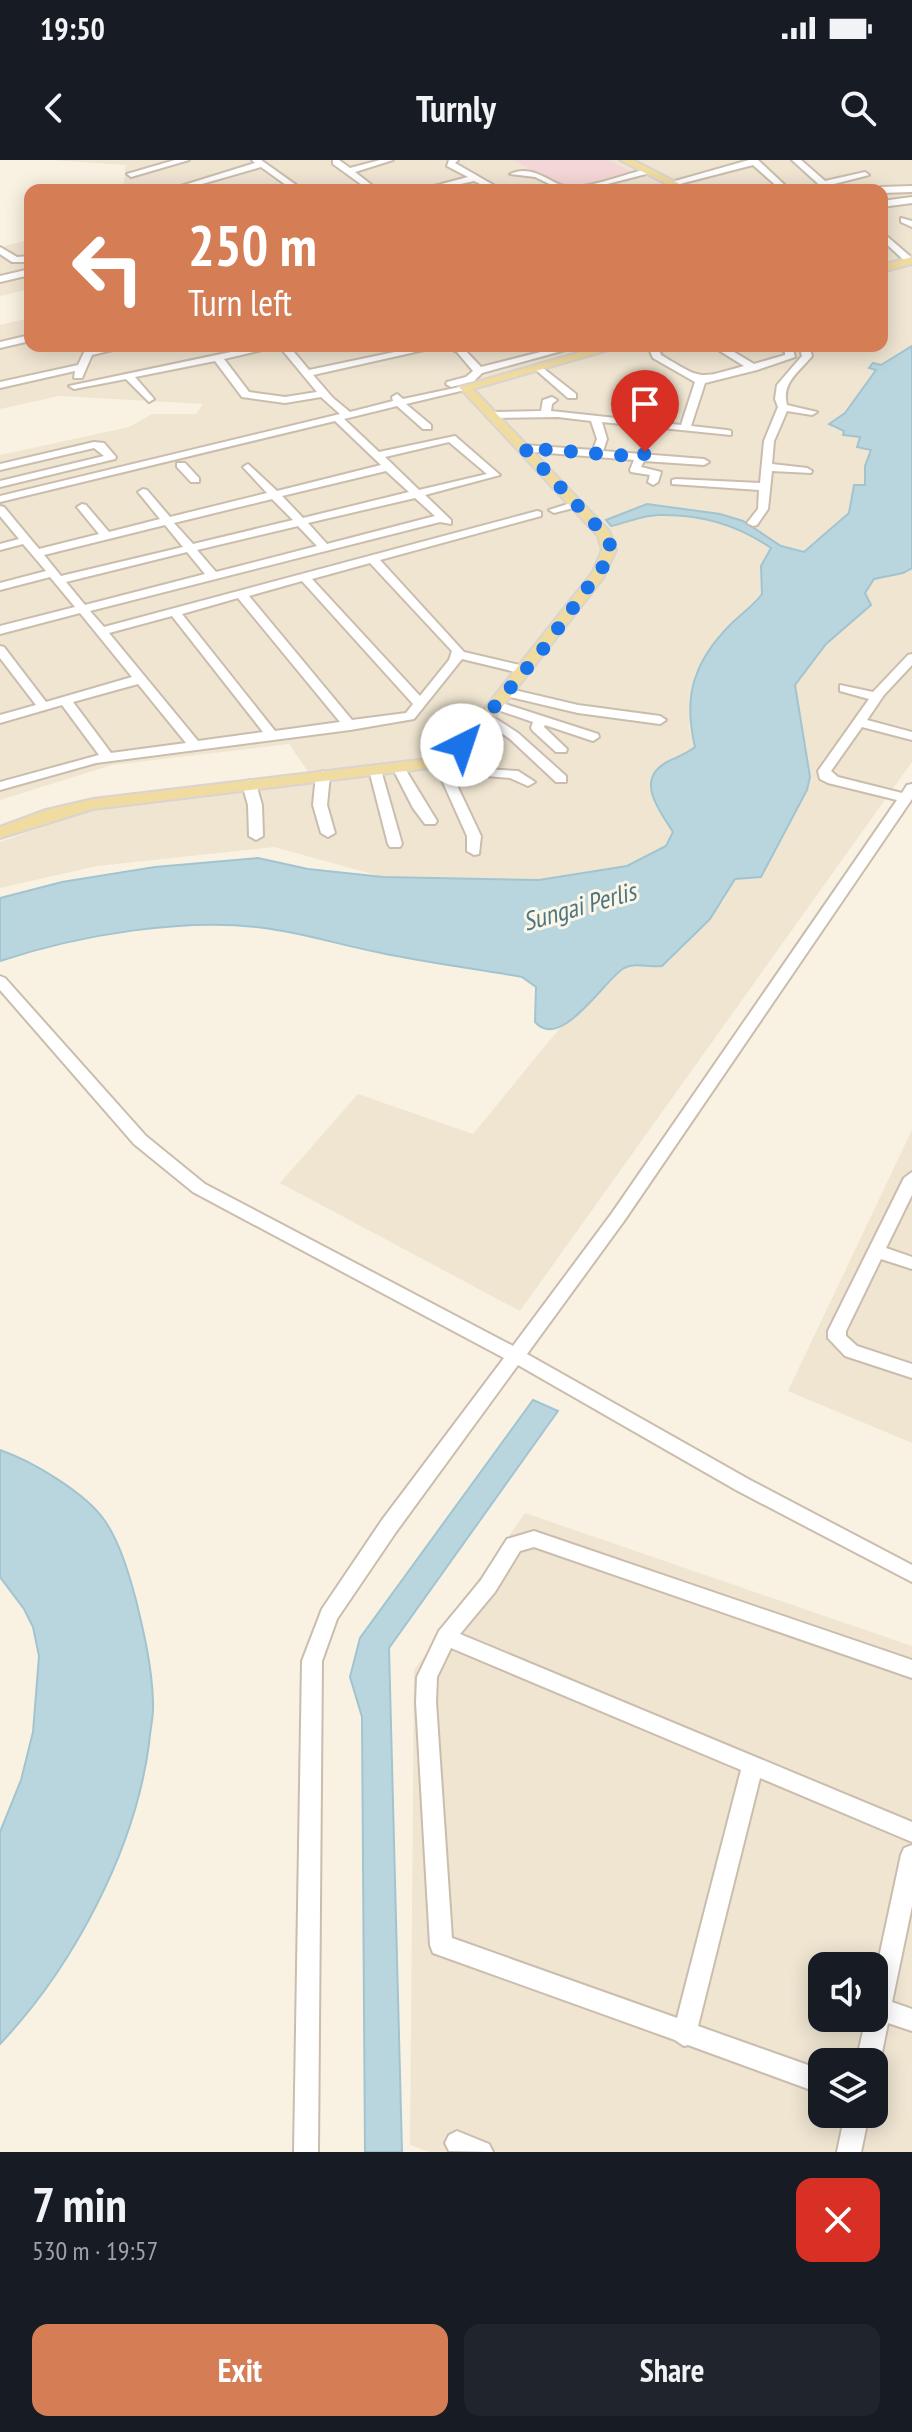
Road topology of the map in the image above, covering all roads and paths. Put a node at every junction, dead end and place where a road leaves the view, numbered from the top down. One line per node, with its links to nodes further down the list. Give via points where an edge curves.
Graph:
1 (185, 160): 11 (street)
2 (389, 160): 9 (street)
3 (454, 160): 14 (street, via 450,164)
4 (625, 160): 10 (main road)
5 (796, 160): 26 (street)
6 (753, 161): 16 (street); 25 (street)
7 (259, 162): 15 (street); 19 (street)
8 (336, 162): 9 (street)
9 (349, 171): 20 (street)
10 (647, 171): 16 (main road); 24 (street)
11 (131, 174)
12 (514, 174): 23 (street, via 537,175)
13 (865, 175): 27 (street)
14 (475, 178): 21 (street); 22 (street)
15 (211, 179): 17 (street); 18 (street)
16 (672, 183)
17 (193, 184)
18 (218, 184)
19 (290, 184)
20 (366, 184)
21 (449, 184)
22 (486, 184)
23 (557, 184)
24 (595, 184)
25 (779, 184)
26 (824, 184)
27 (836, 184)
28 (912, 189): 29 (street)
29 (888, 190)
30 (912, 200): 31 (street)
31 (888, 203)
32 (888, 240): 35 (street)
33 (0, 250): 34 (street)
34 (24, 260)
35 (911, 260): 36 (main road)
36 (888, 267)
37 (24, 274): 38 (street)
38 (0, 279)
39 (24, 339): 40 (street)
40 (0, 345)
41 (90, 352): 58 (street)
42 (243, 352): 55 (street)
43 (290, 352): 61 (street)
44 (364, 352): 56 (street)
45 (390, 352): 54 (street)
46 (408, 352): 54 (street)
47 (462, 352): 60 (street)
48 (564, 352): 57 (street)
49 (590, 352): 57 (main road)
50 (655, 352): 63 (street)
51 (727, 352): 59 (street)
52 (790, 352): 59 (street, via 790,357)
53 (807, 352): 71 (street, via 781,384)
54 (393, 355): 56 (street)
55 (217, 357): 62 (street); 66 (street, via 246,395 285,400)
56 (370, 360): 61 (street)
57 (543, 363): 60 (street); 65 (main road); 67 (street)
58 (82, 367): 62 (street, via 73,389); 64 (street)
59 (754, 368): 63 (street)
60 (479, 371): 69 (street, via 465,381)
61 (309, 373): 74 (street)
62 (128, 375): 68 (street)
63 (701, 380): 79 (street)
64 (0, 385)
65 (465, 387): 69 (street); 75 (main road)
66 (317, 395)
67 (572, 396)
68 (149, 399)
69 (398, 399): 74 (street); 78 (street)
70 (552, 400): 73 (street)
71 (783, 407): 72 (street); 90 (street, via 769,441)
72 (812, 412)
73 (546, 413): 75 (street); 76 (street)
74 (344, 415): 83 (street); 86 (street); 87 (street)
75 (494, 415): 81 (main road)
76 (595, 417): 77 (street); 82 (street, via 602,439)
77 (653, 425): 79 (street); 84 (street)
78 (427, 427)
79 (685, 428): 80 (street)
80 (727, 433)
81 (524, 448): 82 (street); 102 (main road)
82 (597, 453): 84 (street)
83 (377, 456): 89 (street); 100 (street, via 451,438 495,475)
84 (642, 456): 85 (street); 93 (street, via 635,471)
85 (704, 462)
86 (181, 465): 87 (street); 94 (street)
87 (152, 467): 101 (street); 104 (street)
88 (248, 467): 99 (street)
89 (388, 467): 99 (street); 100 (street)
90 (766, 467): 92 (street); 97 (street)
91 (0, 470): 96 (street); 96 (street, via 94,445 111,457)
92 (807, 471)
93 (656, 473)
94 (195, 480)
95 (676, 482): 97 (street)
96 (4, 483)
97 (765, 487): 110 (street, via 763,509)
98 (143, 492): 108 (street)
99 (275, 494): 108 (street); 109 (street)
100 (417, 495): 107 (street); 109 (street)
101 (0, 499)
102 (577, 504): 105 (street); 132 (main road, via 604,534 610,557)
103 (82, 507): 112 (street)
104 (0, 508): 113 (street)
105 (554, 510)
106 (537, 514): 111 (street)
107 (442, 518): 111 (street); 115 (street)
108 (167, 520): 112 (street); 116 (street)
109 (301, 522): 115 (street); 116 (street)
110 (753, 523)
111 (460, 534): 118 (street)
112 (106, 536): 117 (street)
113 (26, 540): 114 (street); 117 (street)
114 (0, 547)
115 (324, 547): 119 (street)
116 (189, 548): 119 (street); 120 (street, via 135,566)
117 (36, 553): 120 (street)
118 (372, 558): 121 (street); 129 (street)
119 (212, 575): 124 (street, via 151,584)
120 (56, 576): 122 (street); 124 (street)
121 (304, 577): 123 (street); 138 (street)
122 (0, 587)
123 (241, 594): 125 (street); 145 (street)
124 (81, 608): 126 (street); 127 (street)
125 (175, 612): 127 (street); 146 (street)
126 (0, 630)
127 (101, 632): 134 (street)
128 (0, 650): 131 (street)
129 (458, 654): 132 (street); 138 (street)
130 (912, 658): 136 (street)
131 (14, 669): 133 (street); 140 (street)
132 (524, 670): 139 (main road)
133 (0, 673)
134 (140, 679): 137 (street); 149 (street)
135 (844, 688): 136 (street)
136 (876, 697): 144 (street)
137 (65, 700): 140 (street); 152 (street)
138 (421, 705): 145 (street, via 401,719)
139 (496, 705): 142 (street); 143 (street); 151 (main road); 157 (street, via 510,732)
140 (43, 706): 141 (street)
141 (0, 719)
142 (660, 720)
143 (540, 721): 148 (street); 150 (street, via 537,728)
144 (859, 722): 147 (street); 161 (street, via 825,776)
145 (350, 726): 146 (street)
146 (272, 735): 149 (street)
147 (912, 736)
148 (593, 737)
149 (194, 744): 152 (street)
150 (561, 749)
151 (455, 750): 153 (main road); 158 (street, via 475,770 513,772)
152 (107, 757): 160 (street)
153 (439, 760): 154 (main road); 167 (street, via 474,836)
154 (398, 767): 155 (main road); 162 (street)
155 (375, 770): 156 (main road); 166 (street)
156 (323, 775): 159 (main road); 164 (street, via 321,813)
157 (561, 779)
158 (528, 782)
159 (249, 784): 163 (main road, via 83,806); 165 (street)
160 (0, 786)
161 (909, 793): 172 (street, via 618,1217)
162 (430, 821)
163 (0, 833)
164 (328, 833)
165 (256, 836)
166 (395, 844)
167 (474, 851)
168 (2, 984): 172 (street, via 140,1140 199,1188)
169 (912, 1178): 170 (street)
170 (877, 1251): 171 (street); 173 (street, via 837,1338 851,1351)
171 (912, 1263)
172 (516, 1356): 174 (street); 187 (street, via 346,1589 329,1615 312,1661)
173 (912, 1371)
174 (912, 1574)
175 (446, 1637): 176 (street, via 514,1545 534,1539); 177 (street); 183 (street, via 427,1677 426,1702 441,1945)
176 (912, 1669)
177 (753, 1766): 178 (street); 183 (street)
178 (912, 1832)
179 (912, 1855): 180 (street)
180 (888, 1967)
181 (888, 2012): 182 (street)
182 (912, 2020)
183 (684, 2035): 184 (street)
184 (808, 2077)
185 (854, 2128): 189 (street)
186 (457, 2143): 188 (street)
187 (306, 2152)
188 (481, 2152)
189 (849, 2152)

